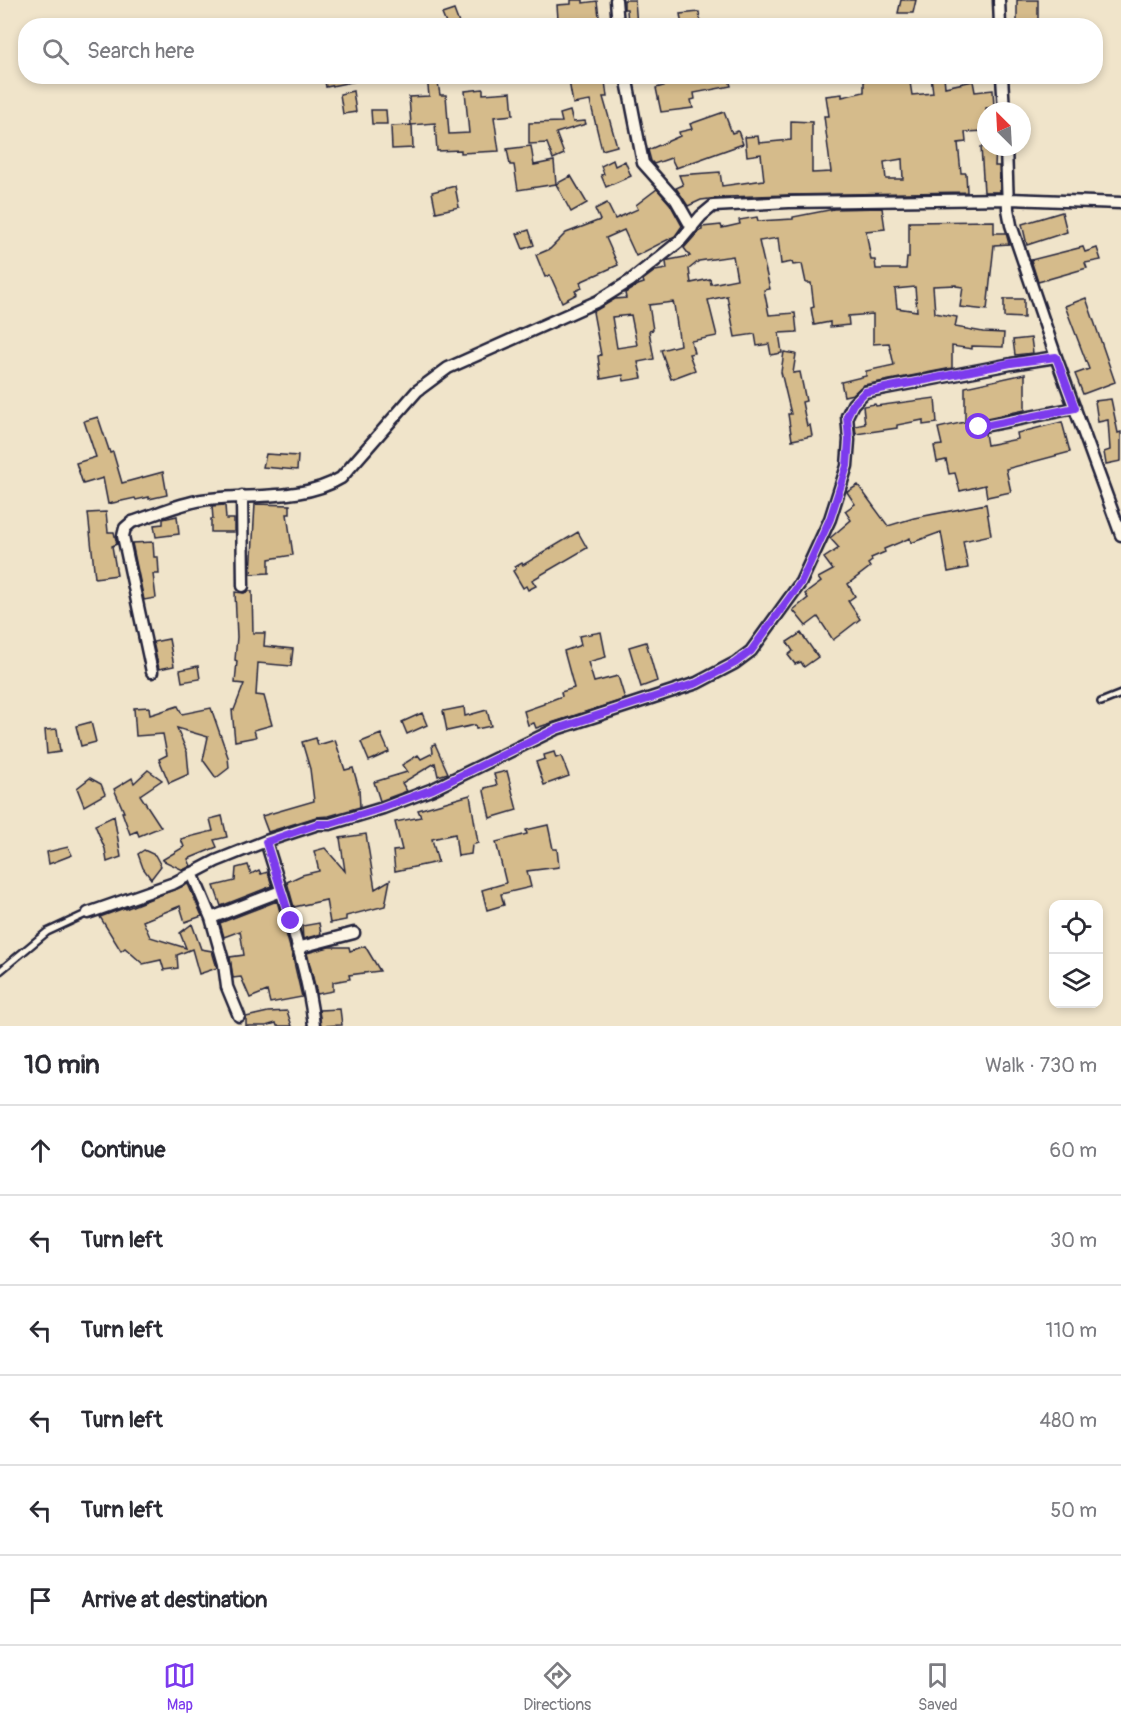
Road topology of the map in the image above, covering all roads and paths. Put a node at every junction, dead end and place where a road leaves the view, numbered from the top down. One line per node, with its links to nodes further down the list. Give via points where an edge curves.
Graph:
1 (616, 0): 3 (street)
2 (999, 0): 4 (street)
3 (617, 18)
4 (1000, 18)
5 (628, 84): 11 (street, via 644,163 676,200)
6 (1002, 84): 7 (street)
7 (1003, 102)
8 (1006, 156): 9 (street)
9 (1008, 199): 10 (street); 11 (street, via 713,206); 12 (street, via 1011,225)
10 (1121, 203)
11 (692, 228): 15 (street, via 630,281 598,301 448,368 417,390 341,478 330,485 292,493)
12 (1056, 357): 13 (street); 21 (street, via 865,392 858,397 847,416 847,466 830,519 801,582 751,651 735,663 697,683 556,729 433,789)
13 (1075, 408): 14 (street); 16 (street)
14 (979, 427)
15 (242, 496): 17 (street); 18 (street, via 200,500 132,522 125,528 128,568)
16 (1121, 534)
17 (243, 586)
18 (152, 672)
19 (1121, 694): 20 (lane)
20 (1101, 702)
21 (266, 842): 22 (street); 23 (street)
22 (192, 873): 24 (street); 25 (street)
23 (281, 891): 25 (street); 27 (street)
24 (88, 913): 28 (lane, via 47,932)
25 (211, 918): 29 (street, via 227,987)
26 (354, 933): 27 (street)
27 (297, 948): 30 (street)
28 (0, 970)
29 (239, 1016)
30 (314, 1026)

